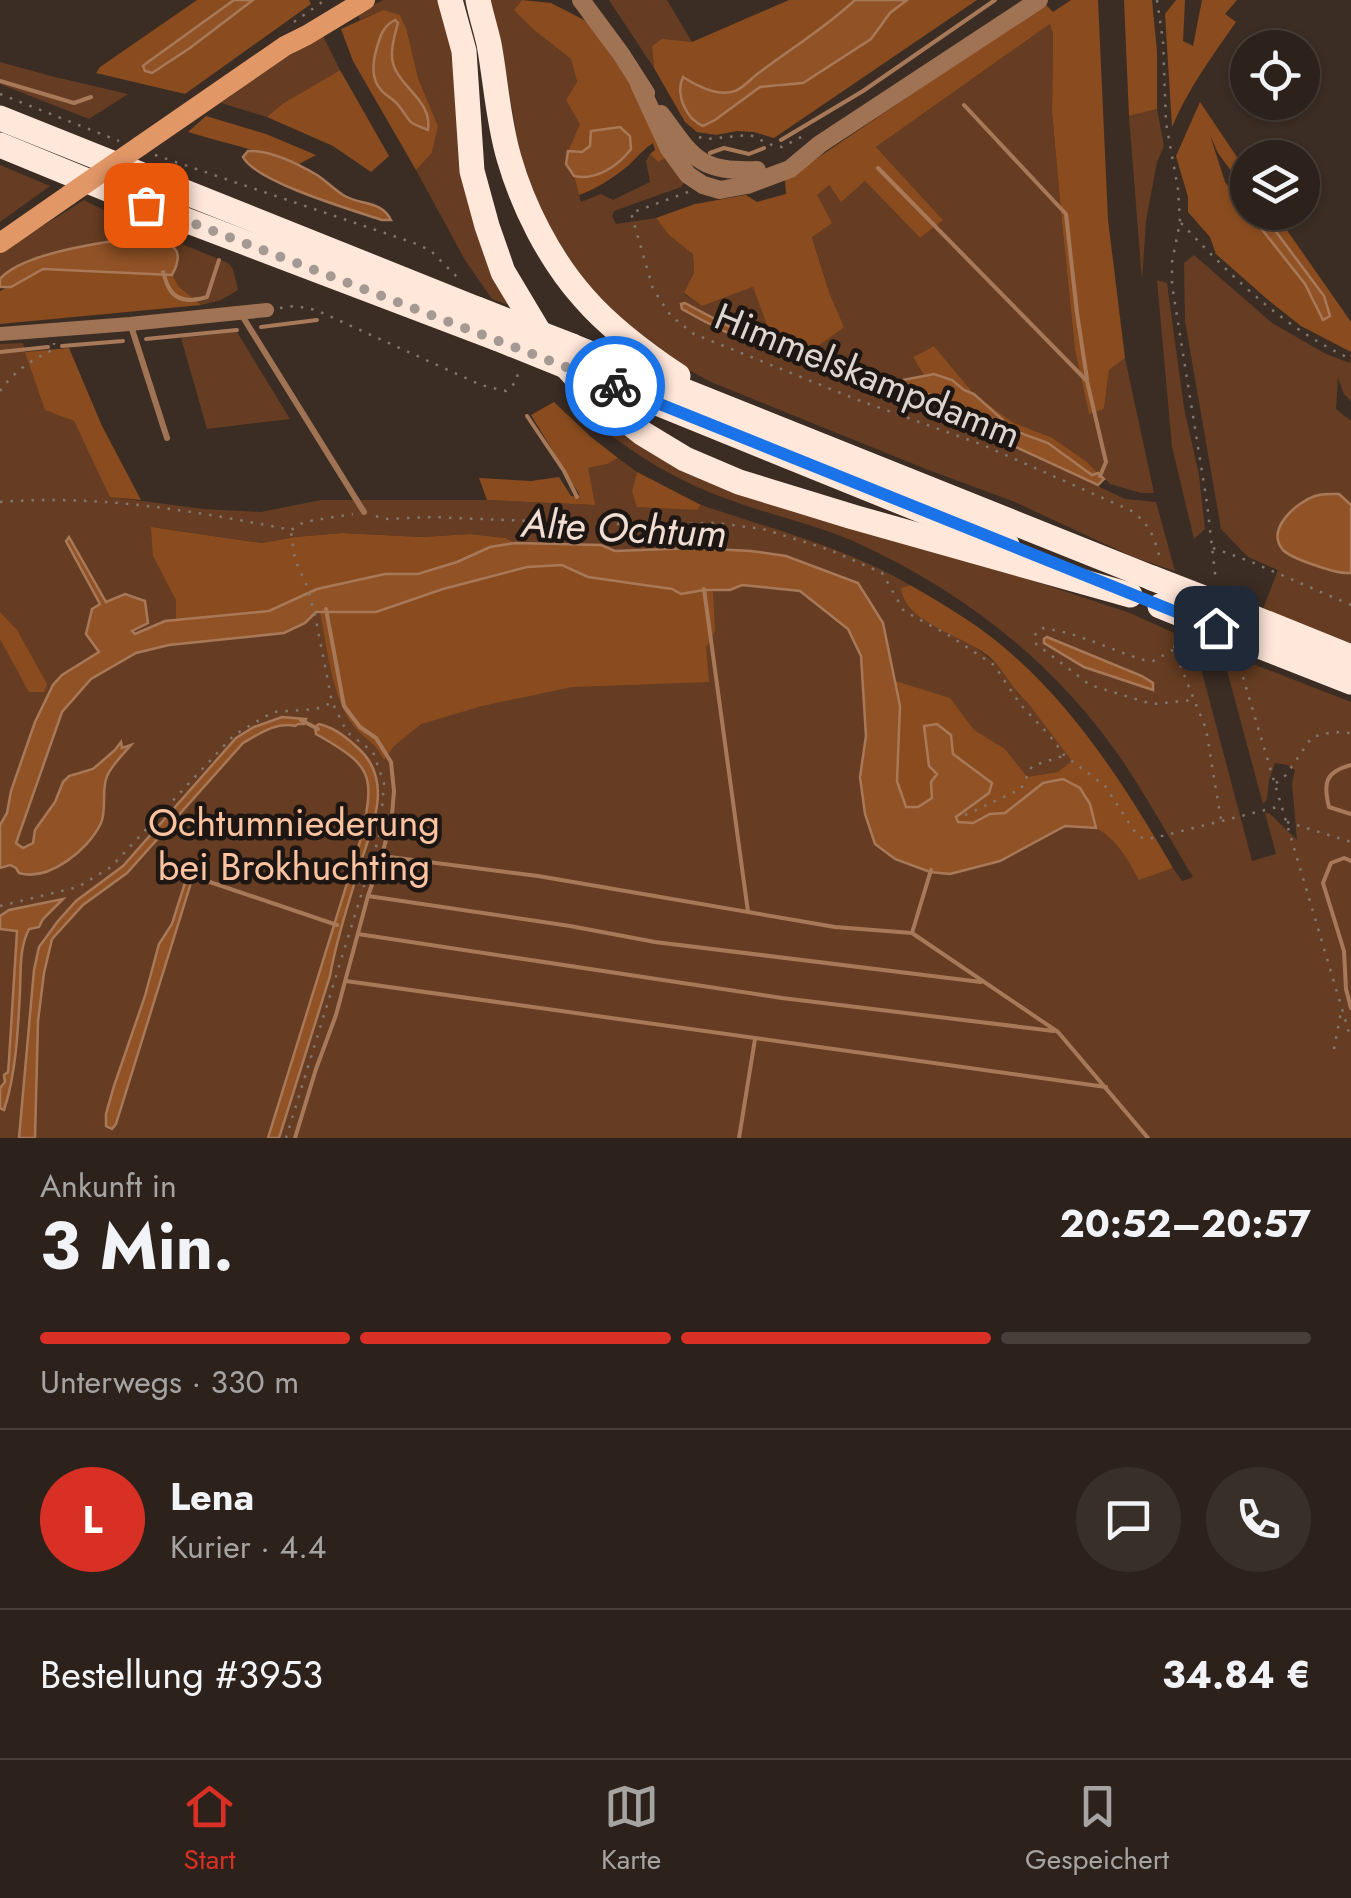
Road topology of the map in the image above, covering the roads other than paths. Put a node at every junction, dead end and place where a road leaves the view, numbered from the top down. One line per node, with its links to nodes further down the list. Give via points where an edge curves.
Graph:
1 (365, 0): 6 (main road)
2 (450, 0): 21 (highway, via 464,51 472,171 502,272 546,344 586,387 642,433 738,482)
3 (478, 0): 18 (highway, via 508,156 555,257 583,298 650,358)
4 (580, 0): 7 (street)
5 (1039, 0): 9 (street)
6 (342, 4): 13 (main road, bridge)
7 (639, 84): 11 (street, via 700,160 727,171); 12 (street, via 669,149)
8 (0, 118): 18 (highway, bridge)
9 (820, 144): 11 (street); 12 (street, via 790,169 746,185)
10 (0, 145): 21 (highway, bridge)
11 (757, 170): 12 (street)
12 (703, 185)
13 (0, 243)
14 (267, 310): 15 (street)
15 (241, 314): 16 (street); 20 (lane)
16 (130, 324): 17 (street); 19 (lane)
17 (0, 334)
18 (762, 421): 22 (highway, bridge, via 1156,568 1237,611)
19 (167, 438)
20 (364, 512)
21 (1130, 595): 23 (highway, bridge)
22 (1351, 657)
23 (1351, 682)

